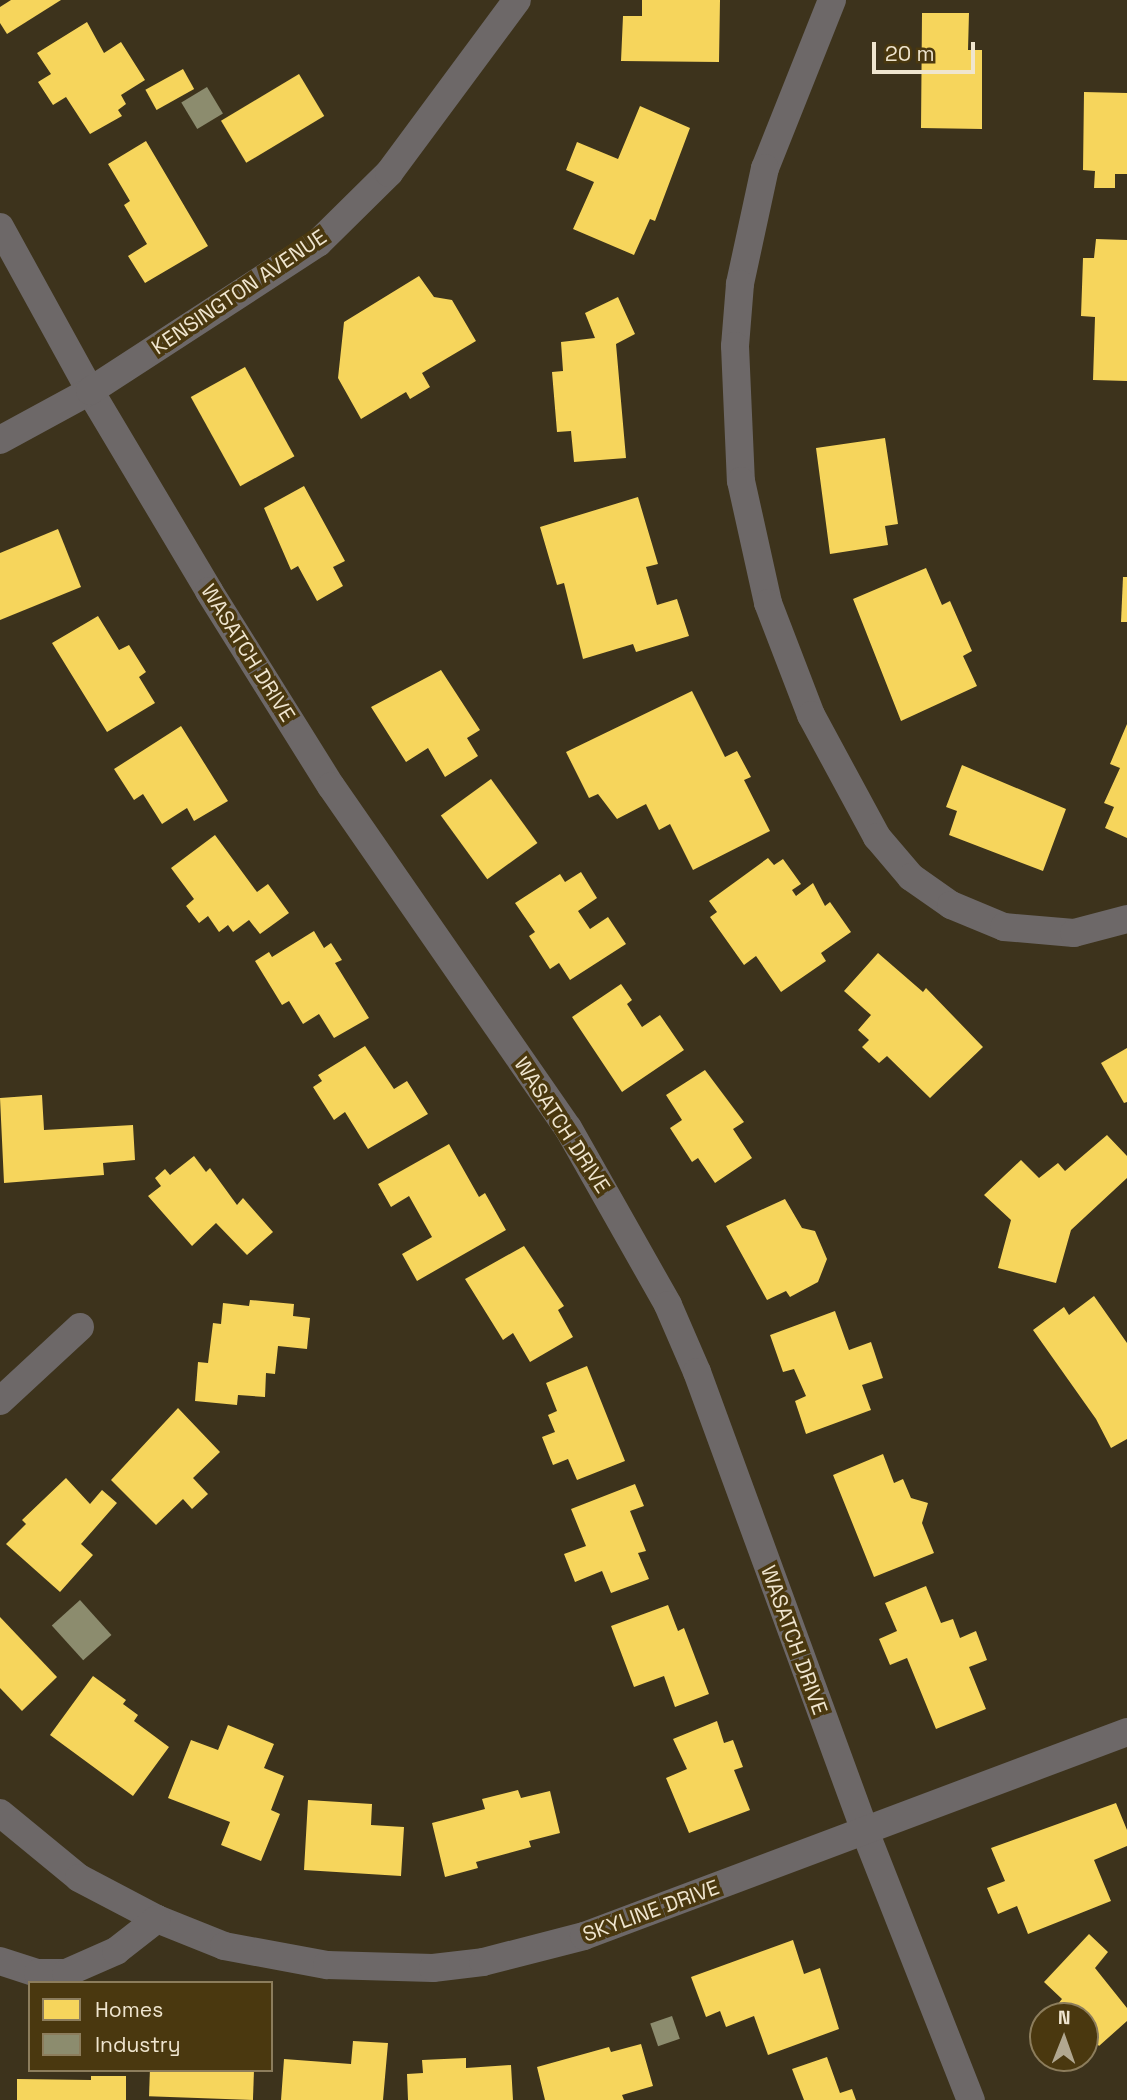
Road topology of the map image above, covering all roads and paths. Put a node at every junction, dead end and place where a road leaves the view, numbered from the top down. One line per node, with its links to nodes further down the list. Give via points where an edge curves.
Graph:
1 (517, 0): 4 (street, KENSINGTON AVENUE, via 389,173 352,212 288,265)
2 (832, 0): 6 (street, via 765,168 740,284 735,345 739,454 753,547 768,603 811,715 877,836 911,877 951,905 1004,927 1074,933)
3 (0, 227): 4 (street, WASATCH DRIVE)
4 (90, 391): 5 (street, KENSINGTON AVENUE); 11 (street, WASATCH DRIVE, via 331,786 568,1128 634,1241 697,1372)
5 (0, 440)
6 (1127, 919)
7 (79, 1327): 8 (street)
8 (0, 1401)
9 (1127, 1732): 11 (street, SKYLINE DRIVE)
10 (0, 1813): 12 (street, SKYLINE DRIVE, via 79,1878)
11 (866, 1834): 12 (street, SKYLINE DRIVE, via 584,1936 482,1962 386,1969 327,1965 224,1946); 14 (street, WASATCH DRIVE)
12 (157, 1919): 13 (street, via 116,1951 66,1973 38,1973)
13 (0, 1961)
14 (971, 2100)

